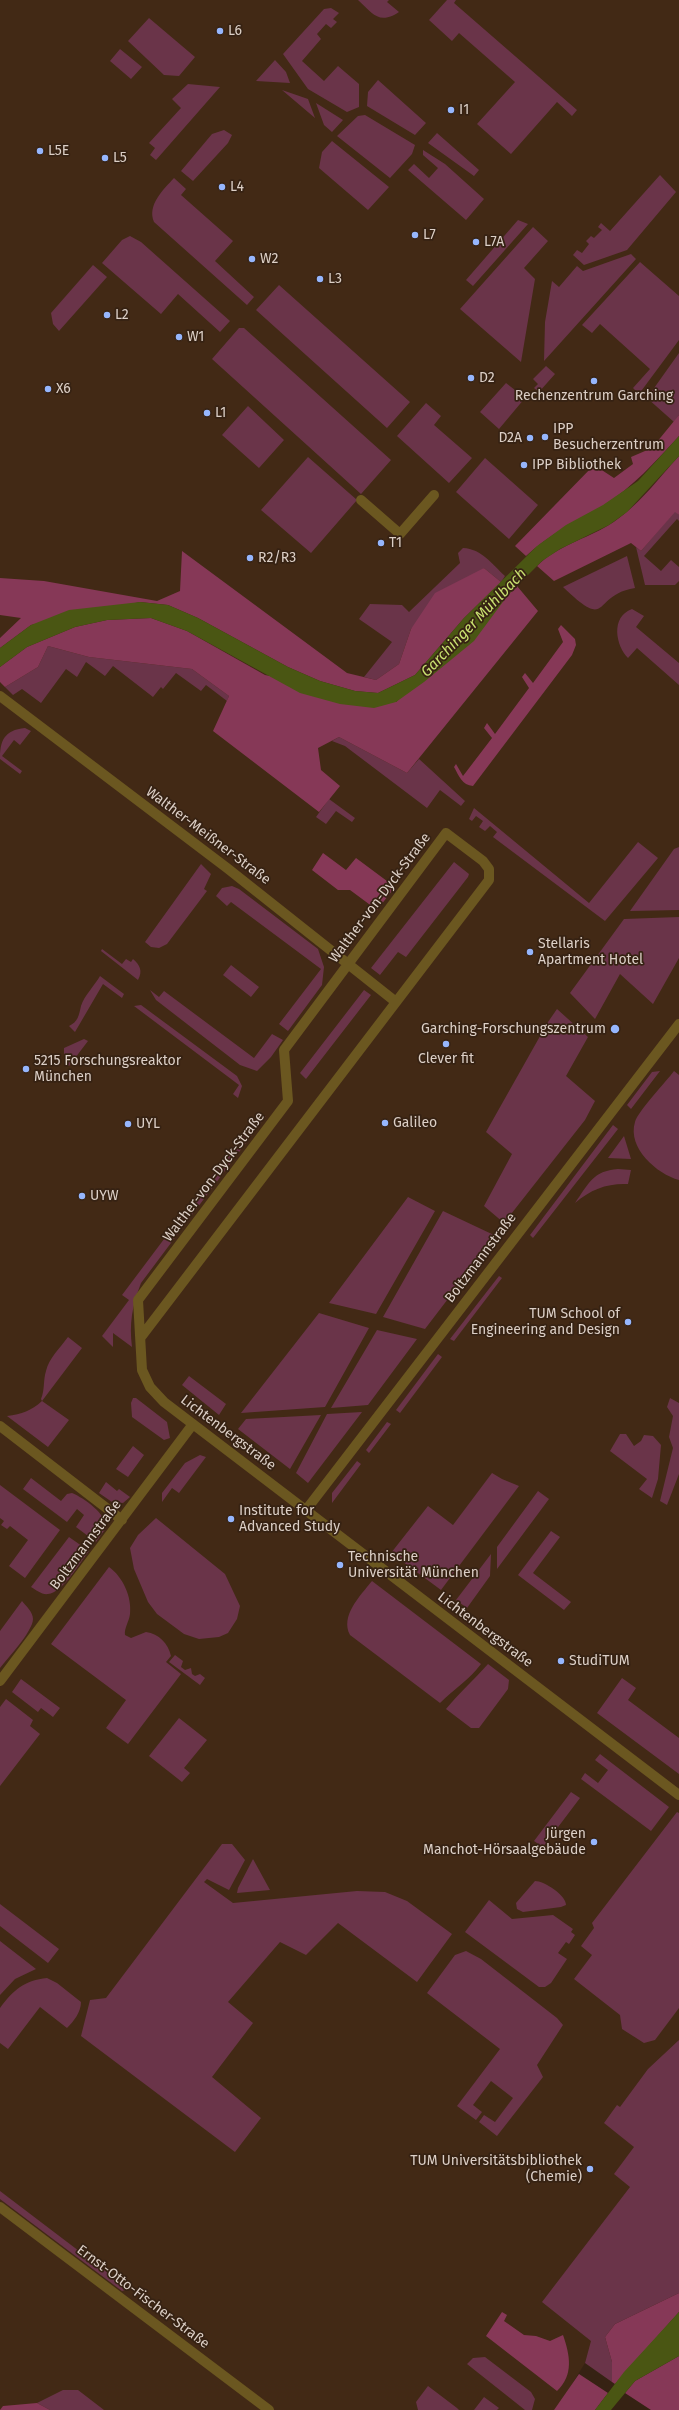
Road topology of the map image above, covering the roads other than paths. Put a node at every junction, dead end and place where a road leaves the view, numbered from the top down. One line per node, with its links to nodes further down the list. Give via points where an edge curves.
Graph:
1 (434, 495): 2 (street, via 400,534)
2 (361, 500)
3 (0, 696): 4 (street, Walther-Meißner-Straße)
4 (349, 963): 5 (street, Walther-Meißner-Straße); 5 (street, Walther-von-Dyck-Straße, via 446,833 483,861 489,869 489,880); 7 (street, Walther-von-Dyck-Straße, via 284,1050 288,1101 138,1300)
5 (396, 1002): 7 (street, Walther-von-Dyck-Straße)
6 (679, 1024): 11 (street, Boltzmannstraße)
7 (141, 1337): 8 (street, Walther-von-Dyck-Straße, via 140,1360)
8 (146, 1380): 9 (street, Lichtenbergstraße, via 154,1393)
9 (193, 1424): 11 (street, Lichtenbergstraße); 12 (street, Boltzmannstraße)
10 (0, 1426): 12 (street)
11 (306, 1510): 14 (street, Lichtenbergstraße)
12 (122, 1520): 13 (street, Boltzmannstraße)
13 (0, 1682)
14 (679, 1795)
15 (0, 2207): 16 (street, Ernst-Otto-Fischer-Straße)
16 (269, 2410)

